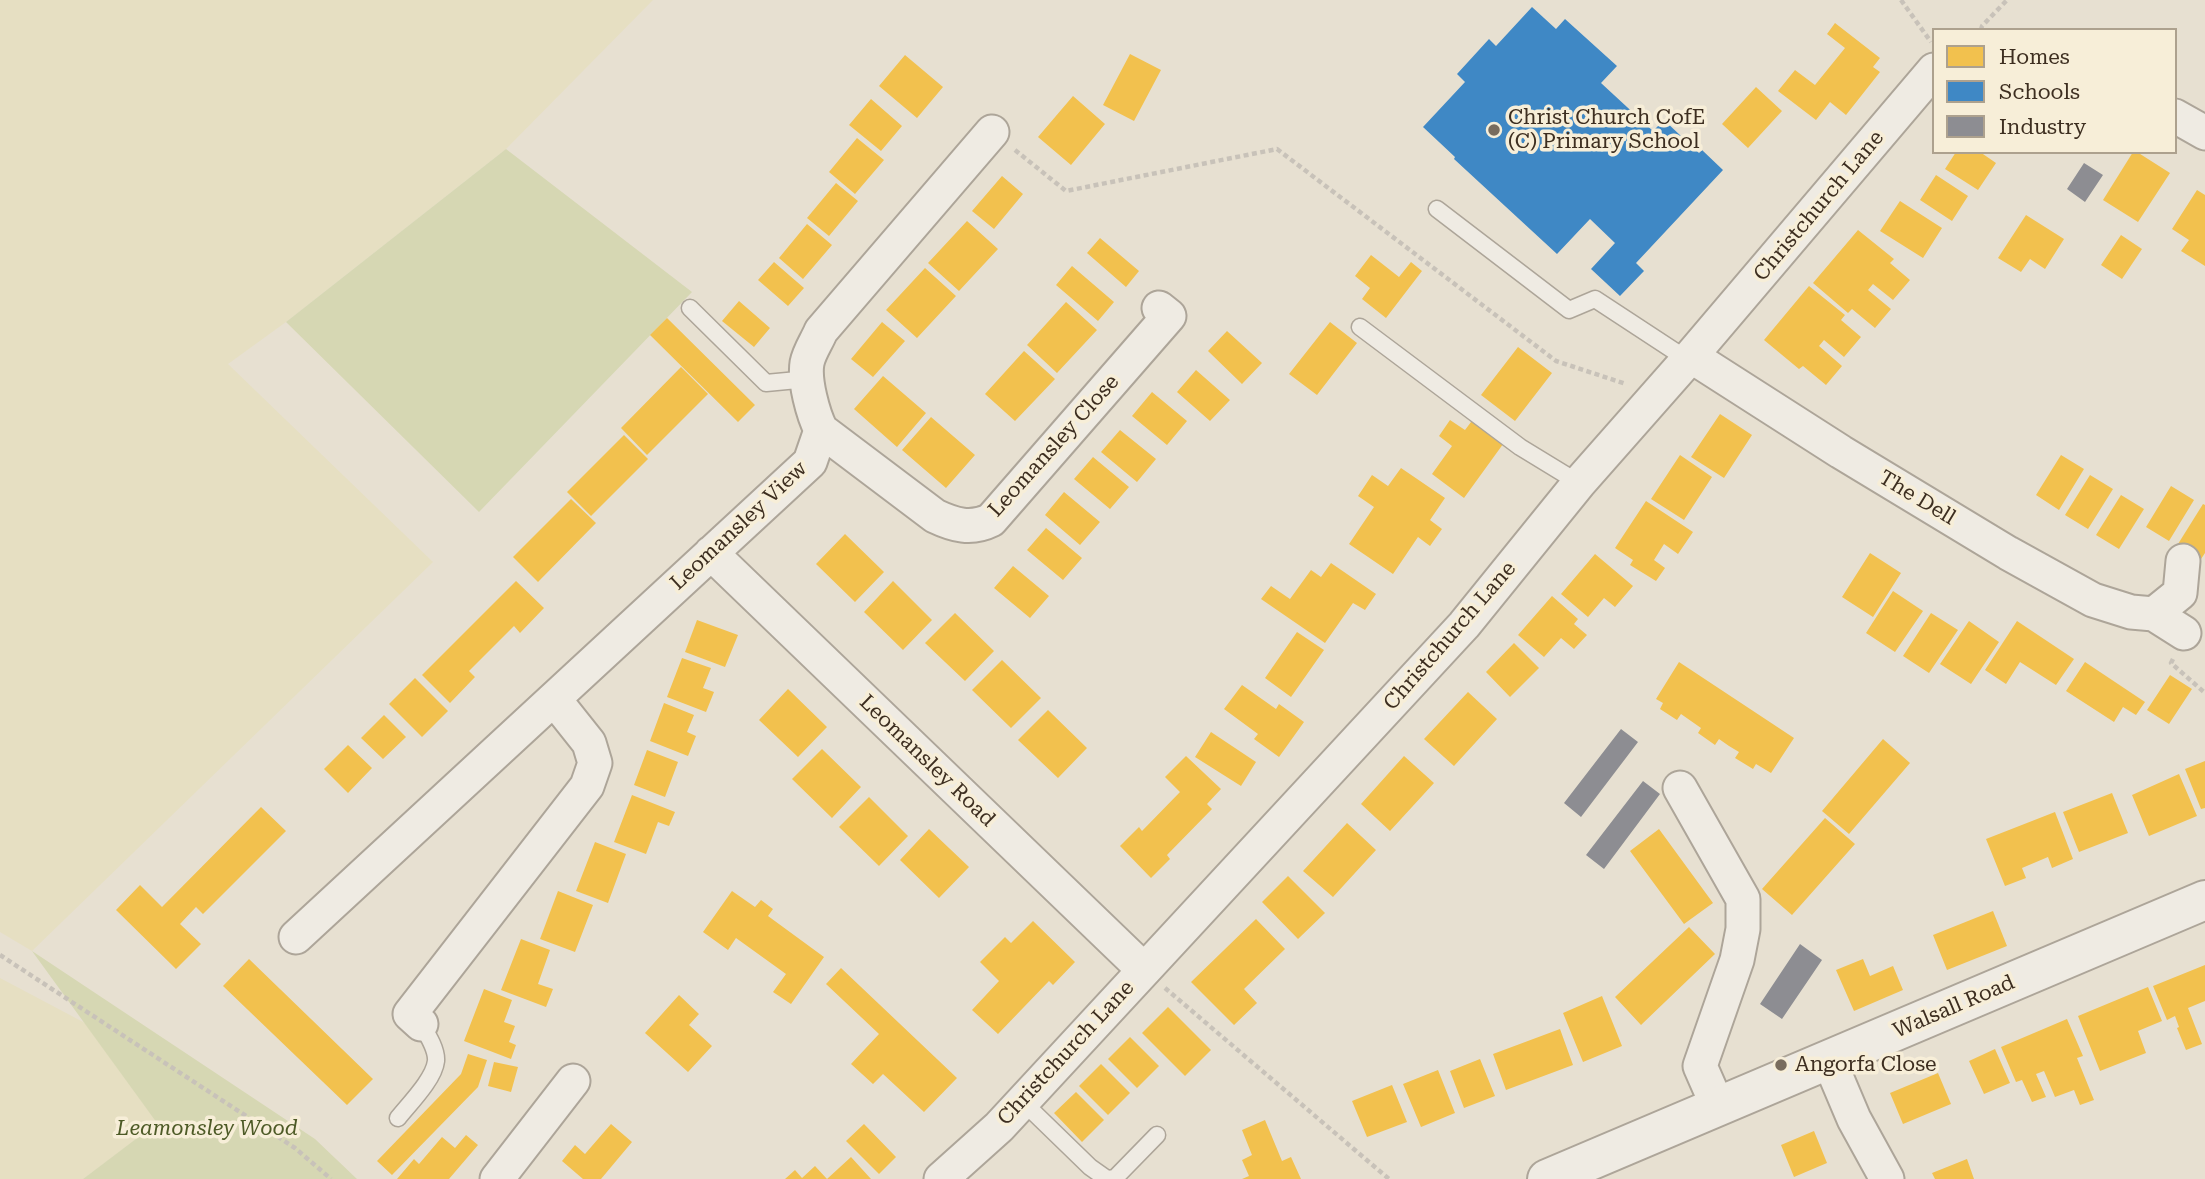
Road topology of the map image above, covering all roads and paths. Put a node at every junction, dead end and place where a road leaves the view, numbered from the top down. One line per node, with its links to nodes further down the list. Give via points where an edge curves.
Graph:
1 (1901, 0): 4 (path)
2 (2007, 0): 3 (path)
3 (1982, 28)
4 (1932, 42)
5 (1932, 72): 13 (street, Christchurch Lane)
6 (2177, 117): 7 (street)
7 (2205, 133)
8 (972, 142): 14 (street, via 821,331 807,363); 15 (path, via 1066,191 1277,149 1556,361 1631,386)
9 (1437, 209): 13 (lane, via 1569,310 1595,299)
10 (690, 308): 14 (lane, via 765,383)
11 (1169, 316): 16 (street, Leomansley Close, via 991,520 978,527 951,524 935,516)
12 (1360, 327): 17 (lane, via 1520,447)
13 (1689, 358): 15 (street, Christchurch Lane); 20 (street, The Dell, via 2093,600)
14 (808, 379): 16 (street)
15 (1662, 387): 17 (street, Christchurch Lane)
16 (821, 430): 18 (street, Leomansley View, via 810,462)
17 (1578, 484): 27 (street, Christchurch Lane, via 1464,625)
18 (711, 554): 22 (street, Leomansley View); 27 (street, Leomansley Road)
19 (2183, 561): 20 (street, via 2180,593)
20 (2154, 614): 21 (street, The Dell)
21 (2184, 633)
22 (554, 699): 25 (street, Leomansley View); 28 (street, via 589,743 595,763 587,786 410,1014)
23 (1680, 788): 32 (street, via 1743,899 1737,960 1700,1066)
24 (2205, 900): 29 (street, Walsall Road)
25 (296, 937)
26 (0, 955): 35 (path, via 295,1148)
27 (1143, 970): 31 (street, Christchurch Lane); 39 (path)
28 (421, 1024): 33 (lane, via 436,1059 430,1077)
29 (1829, 1060): 32 (street, Walsall Road); 41 (street)
30 (573, 1081): 36 (street)
31 (1022, 1101): 37 (street, Christchurch Lane); 38 (lane)
32 (1718, 1107): 40 (street, Walsall Road)
33 (398, 1118)
34 (1157, 1135): 38 (lane, via 1115,1178)
35 (331, 1179)
36 (497, 1179)
37 (941, 1179)
38 (1108, 1179)
39 (1389, 1179)
40 (1548, 1179)
41 (1887, 1179)

